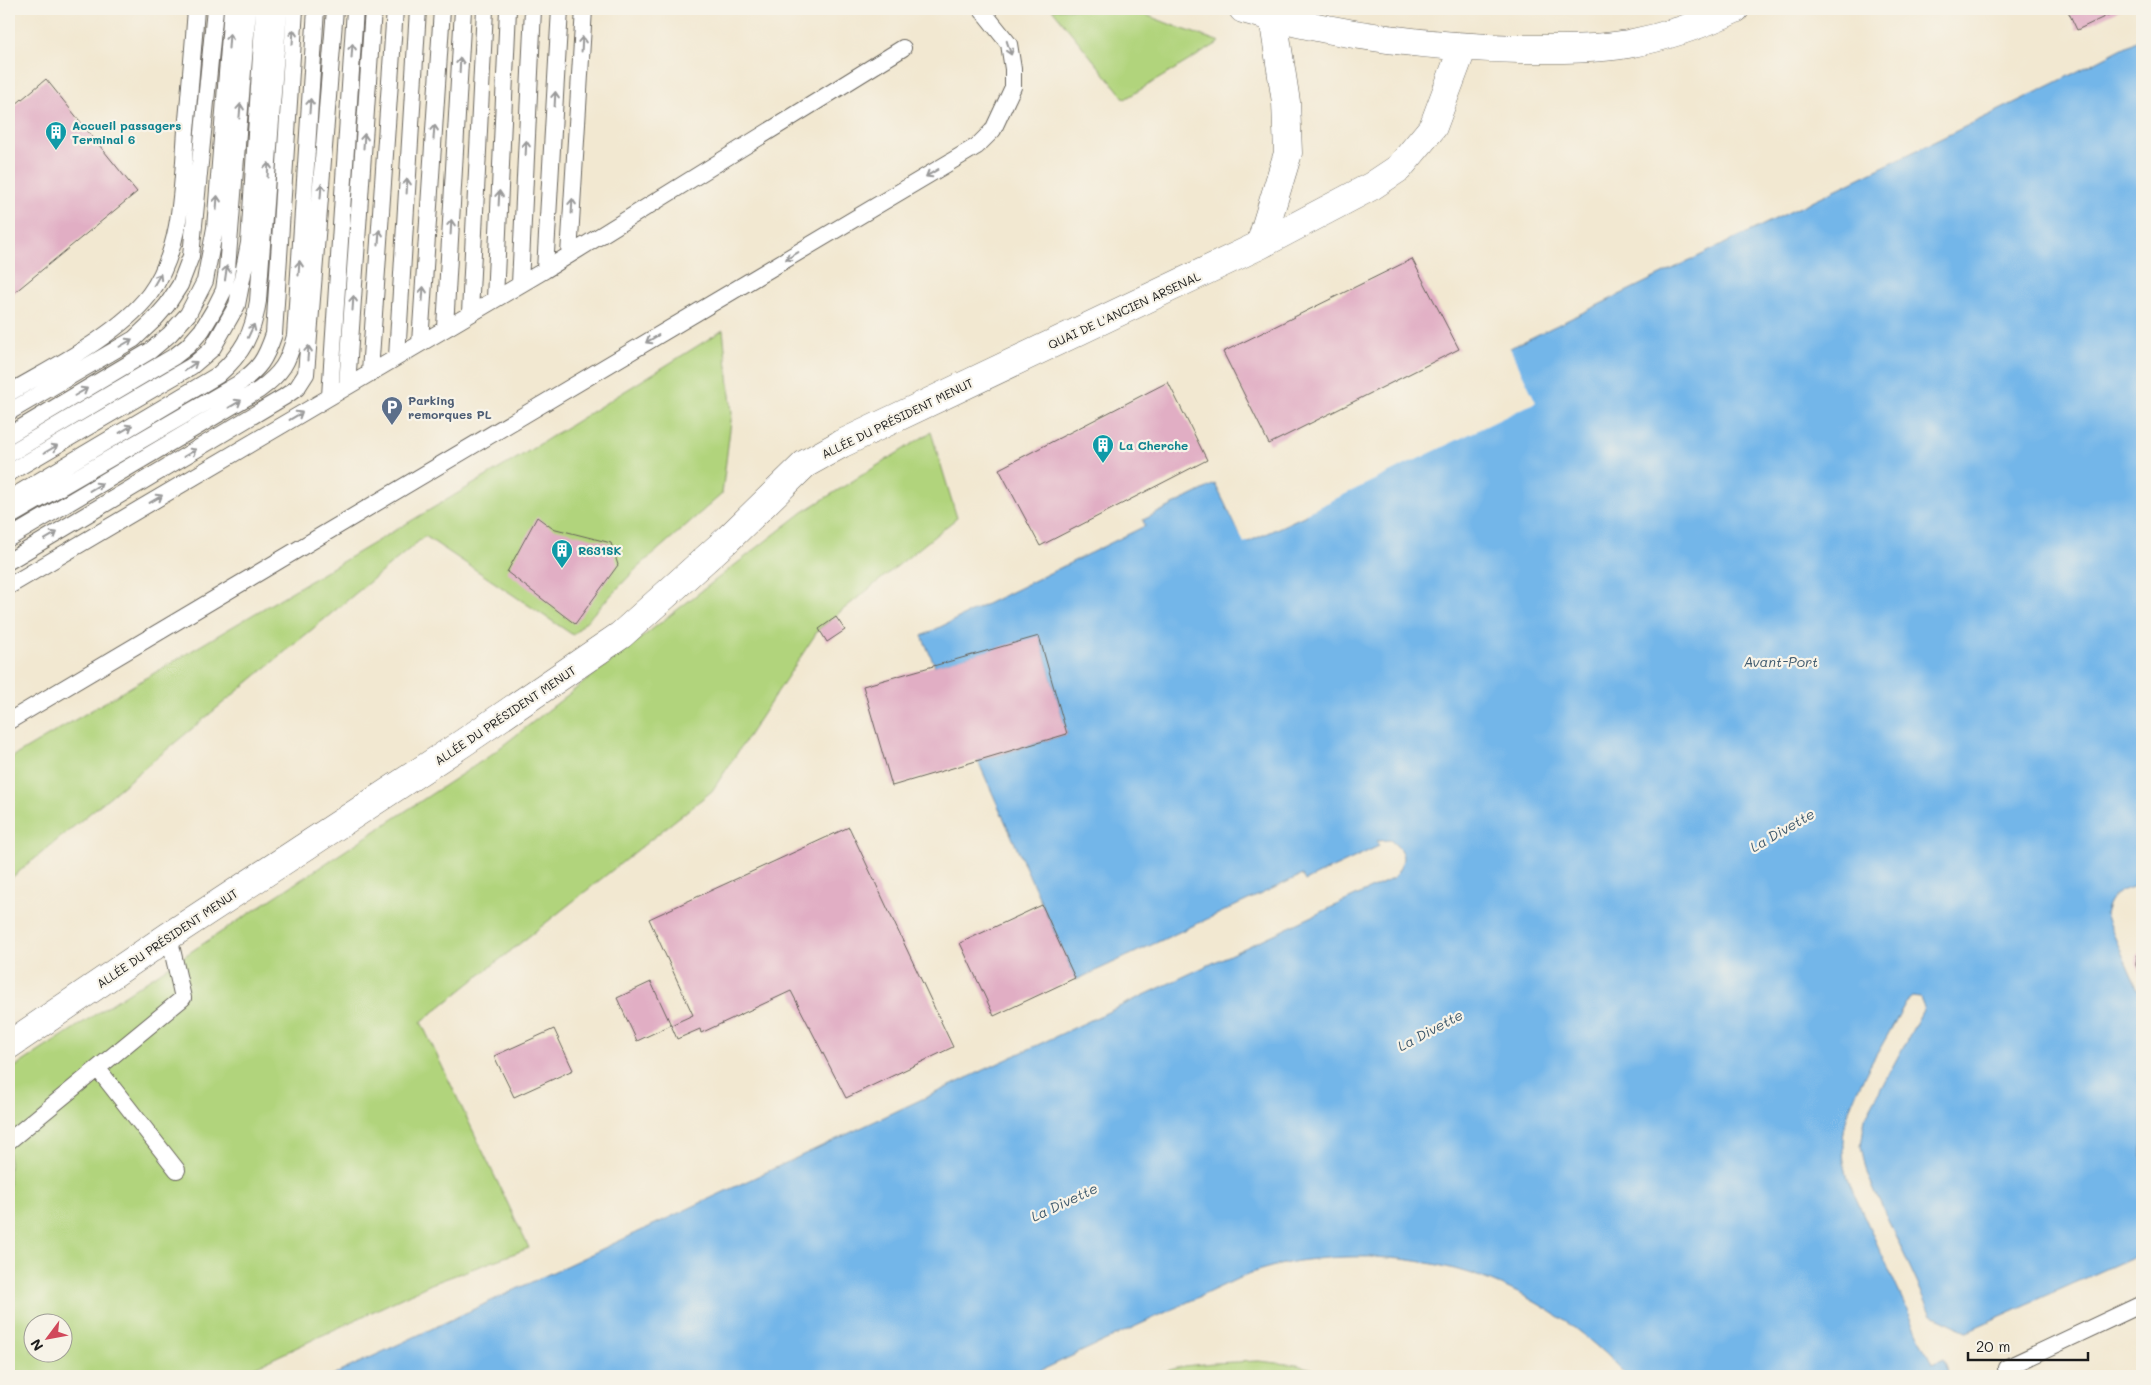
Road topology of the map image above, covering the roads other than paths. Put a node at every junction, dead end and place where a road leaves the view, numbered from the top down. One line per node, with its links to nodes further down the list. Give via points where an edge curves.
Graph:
1 (196, 9): 39 (lane, one-way to 1, via 83,349 126,318 149,295 164,268 175,237 181,200)
2 (215, 9): 41 (lane, one-way to 2, via 134,339 154,321 180,285 191,256)
3 (232, 9): 42 (lane, one-way to 3, via 150,351 188,314 205,281 215,228)
4 (248, 9): 43 (lane, one-way to 4, via 175,356 202,330 214,310 224,290 227,269)
5 (264, 9): 44 (lane, one-way to 5, via 192,366 212,349 225,329 238,305 249,243)
6 (279, 9): 45 (lane, one-way to 6, via 218,374 243,348 255,324 258,302)
7 (295, 9): 46 (lane, one-way to 7, via 238,384 255,372 266,354 274,334)
8 (316, 9): 47 (lane, one-way to 8, via 259,390 278,376 289,359 295,336)
9 (335, 9): 48 (lane, one-way to 9, via 284,397 297,388 306,374)
10 (355, 9): 40 (lane, one-way to 10)
11 (373, 9): 38 (lane, one-way to 11)
12 (395, 9): 36 (lane, one-way to 12)
13 (418, 9): 35 (lane, one-way to 13)
14 (442, 9): 34 (lane, one-way to 14)
15 (463, 9): 33 (lane, one-way to 15)
16 (485, 9): 32 (lane)
17 (508, 9): 31 (lane, one-way to 17)
18 (533, 9): 30 (lane, one-way to 18)
19 (560, 9): 29 (lane, one-way to 19)
20 (584, 9): 28 (lane, one-way to 20)
21 (981, 9): 50 (lane, one-way to 50, via 1009,44 1013,87 993,130 977,146)
22 (1243, 9): 24 (street)
23 (1735, 9): 26 (street, via 1690,29 1627,44 1567,50)
24 (1273, 17): 26 (street, via 1397,41); 27 (street, via 1286,102 1288,153)
25 (903, 48): 28 (lane)
26 (1462, 48): 27 (street, QUAI DE L'ANCIEN ARSENAL, via 1433,127 1399,168)
27 (1260, 246): 37 (street, QUAI DE L'ANCIEN ARSENAL)
28 (569, 255): 29 (lane)
29 (545, 270): 30 (lane)
30 (520, 284): 31 (lane)
31 (495, 299): 32 (lane)
32 (470, 314): 33 (lane)
33 (445, 328): 34 (lane)
34 (420, 343): 35 (lane)
35 (397, 357): 36 (lane)
36 (370, 372): 38 (lane)
37 (988, 374): 51 (street, ALLÉE DU PRÉSIDENT MENUT, via 806,464 621,635 464,744)
38 (348, 386): 40 (lane)
39 (9, 393)
40 (330, 396): 49 (lane, one-way to 40)
41 (9, 412)
42 (9, 435)
43 (9, 454)
44 (9, 473)
45 (9, 499)
46 (9, 517)
47 (9, 538)
48 (9, 561)
49 (9, 586)
50 (9, 722)
51 (169, 936): 52 (street, ALLÉE DU PRÉSIDENT MENUT); 53 (lane, via 183,998)
52 (9, 1045)
53 (98, 1069): 54 (lane); 55 (lane)
54 (9, 1141)
55 (177, 1170)
56 (2142, 1304): 57 (lane)
57 (2006, 1368)

